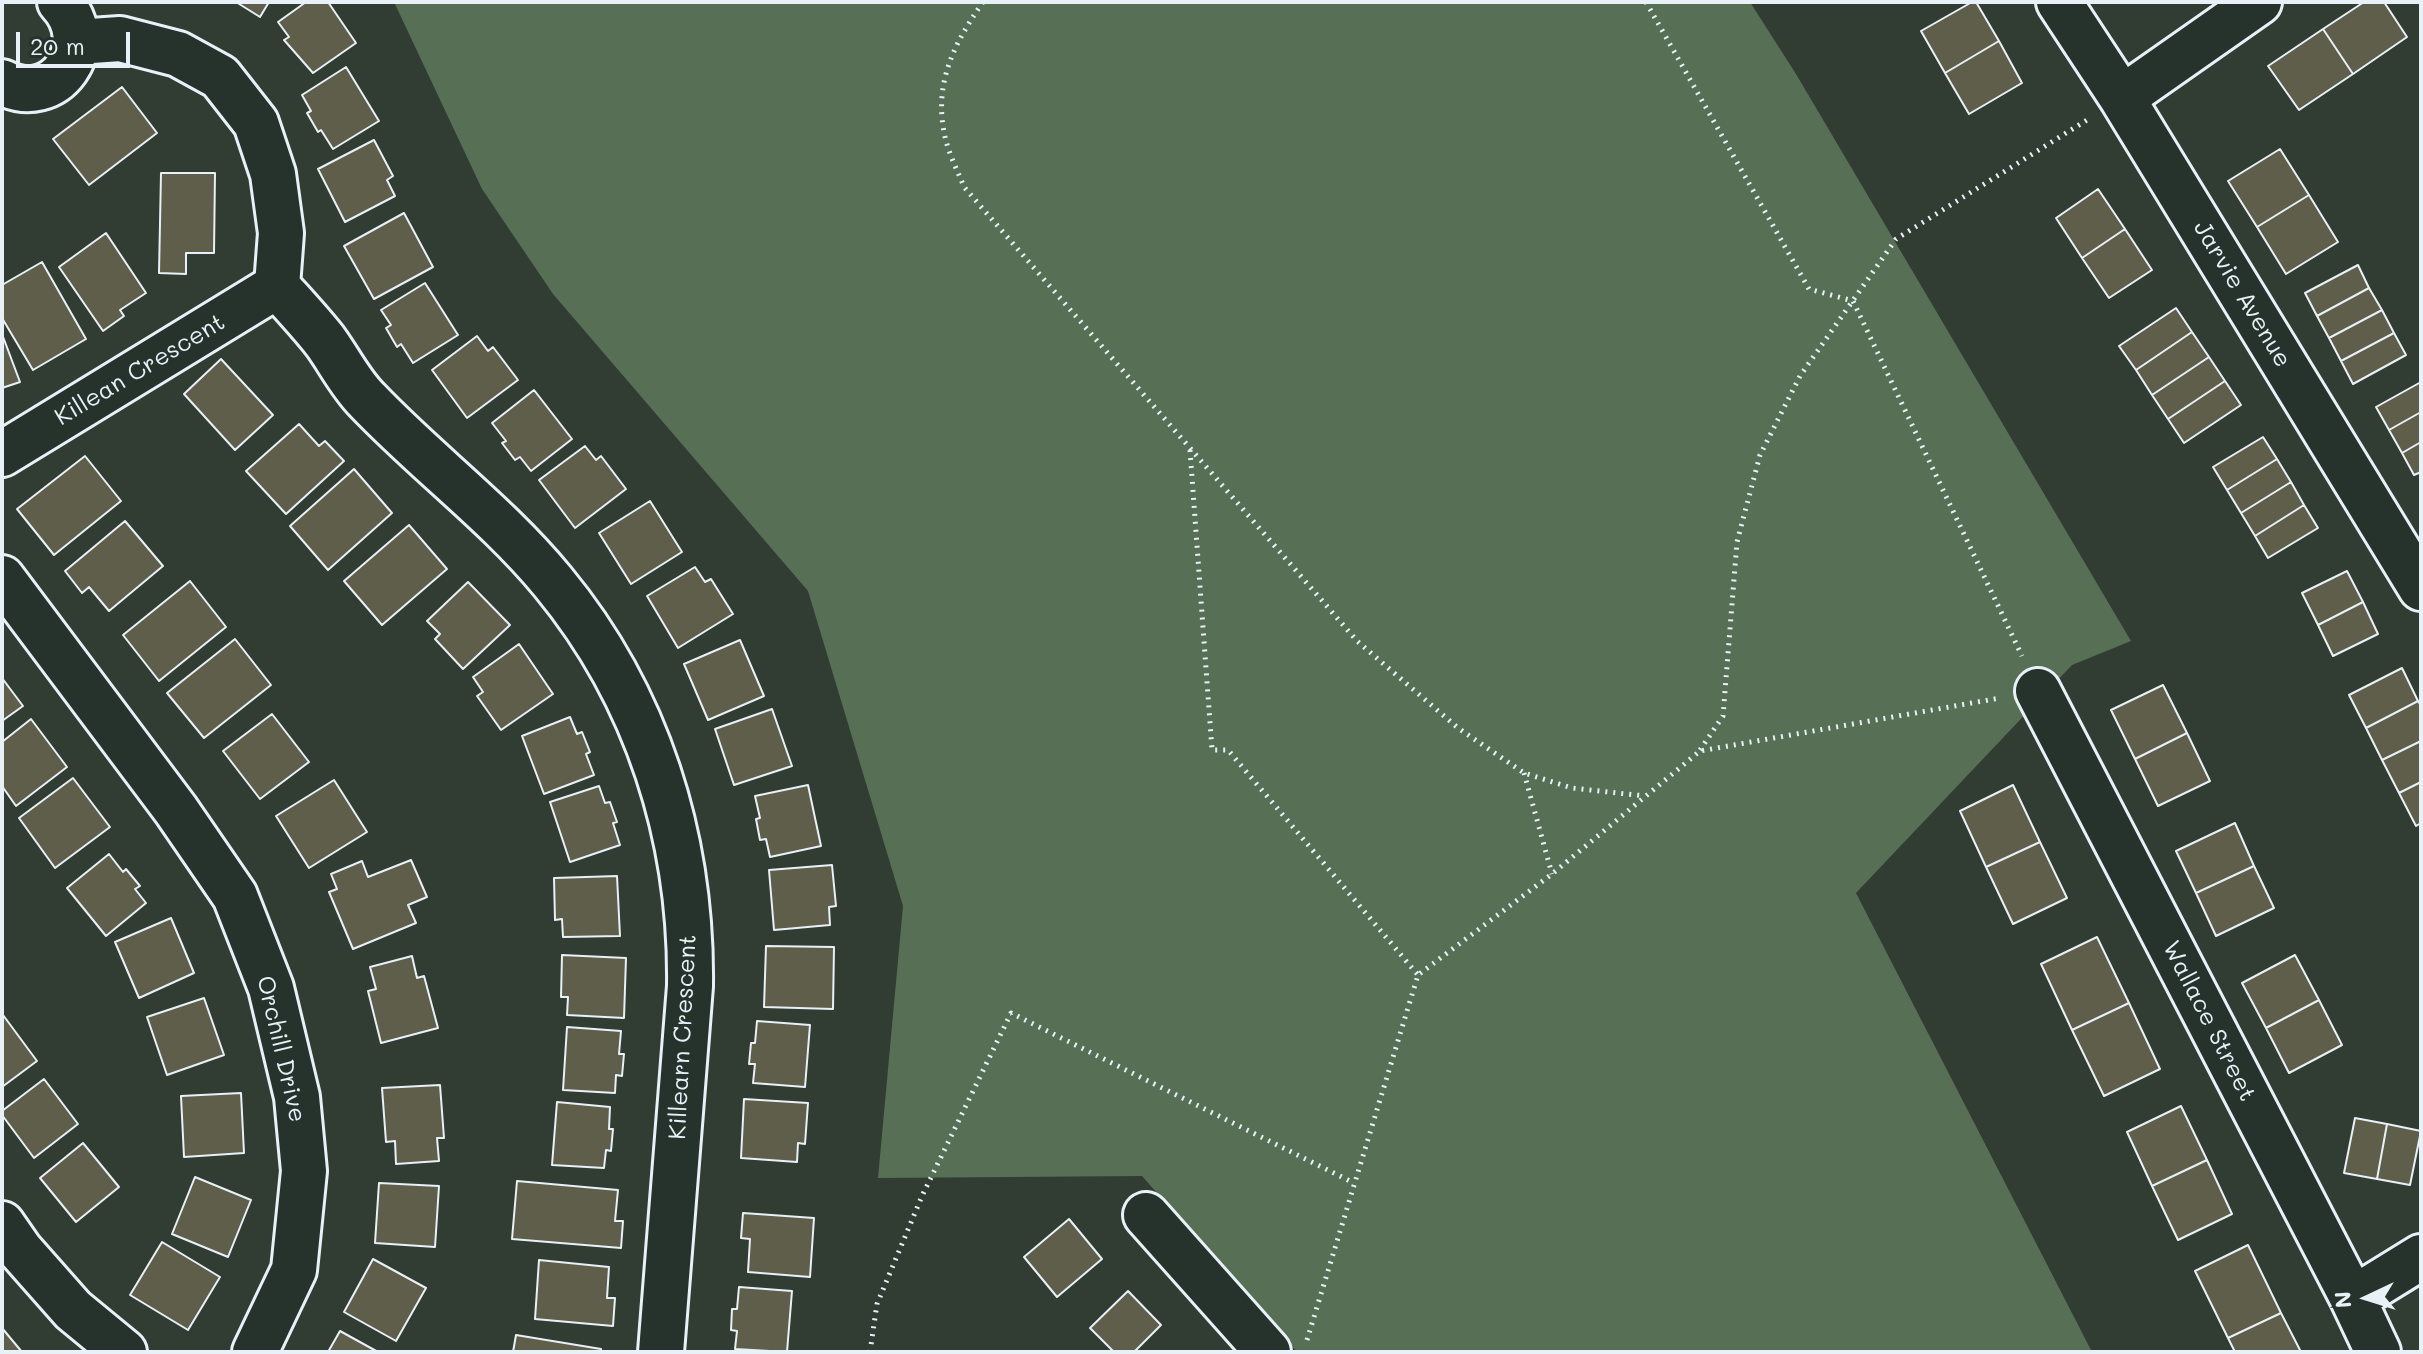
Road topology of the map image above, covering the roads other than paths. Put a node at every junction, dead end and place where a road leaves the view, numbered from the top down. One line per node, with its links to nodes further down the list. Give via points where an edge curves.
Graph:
1 (60, 2): 4 (street, via 75,26)
2 (2059, 2): 6 (street, Jarvie Avenue)
3 (2259, 2): 6 (street)
4 (77, 42): 5 (street, via 65,72 52,83 21,89); 7 (street, via 120,39 178,54 220,77 256,123 273,174 281,233)
5 (2, 82)
6 (2122, 98): 10 (street, Jarvie Avenue)
7 (277, 286): 8 (street, Killean Crescent); 18 (street, Killearn Crescent, via 324,340 363,397 553,582 603,654 643,728 670,806 691,940)
8 (2, 454)
9 (2, 578): 17 (street, Orchill Drive, via 235,896 271,988 297,1097 304,1171 294,1270)
10 (2421, 588)
11 (2038, 691): 15 (street, Wallace Street)
12 (1146, 1215): 19 (street)
13 (2, 1224): 16 (street, via 73,1310)
14 (2421, 1257): 15 (street)
15 (2353, 1299): 20 (street, Wallace Street)
16 (124, 1352)
17 (255, 1352)
18 (661, 1352)
19 (1268, 1352)
20 (2378, 1352)

